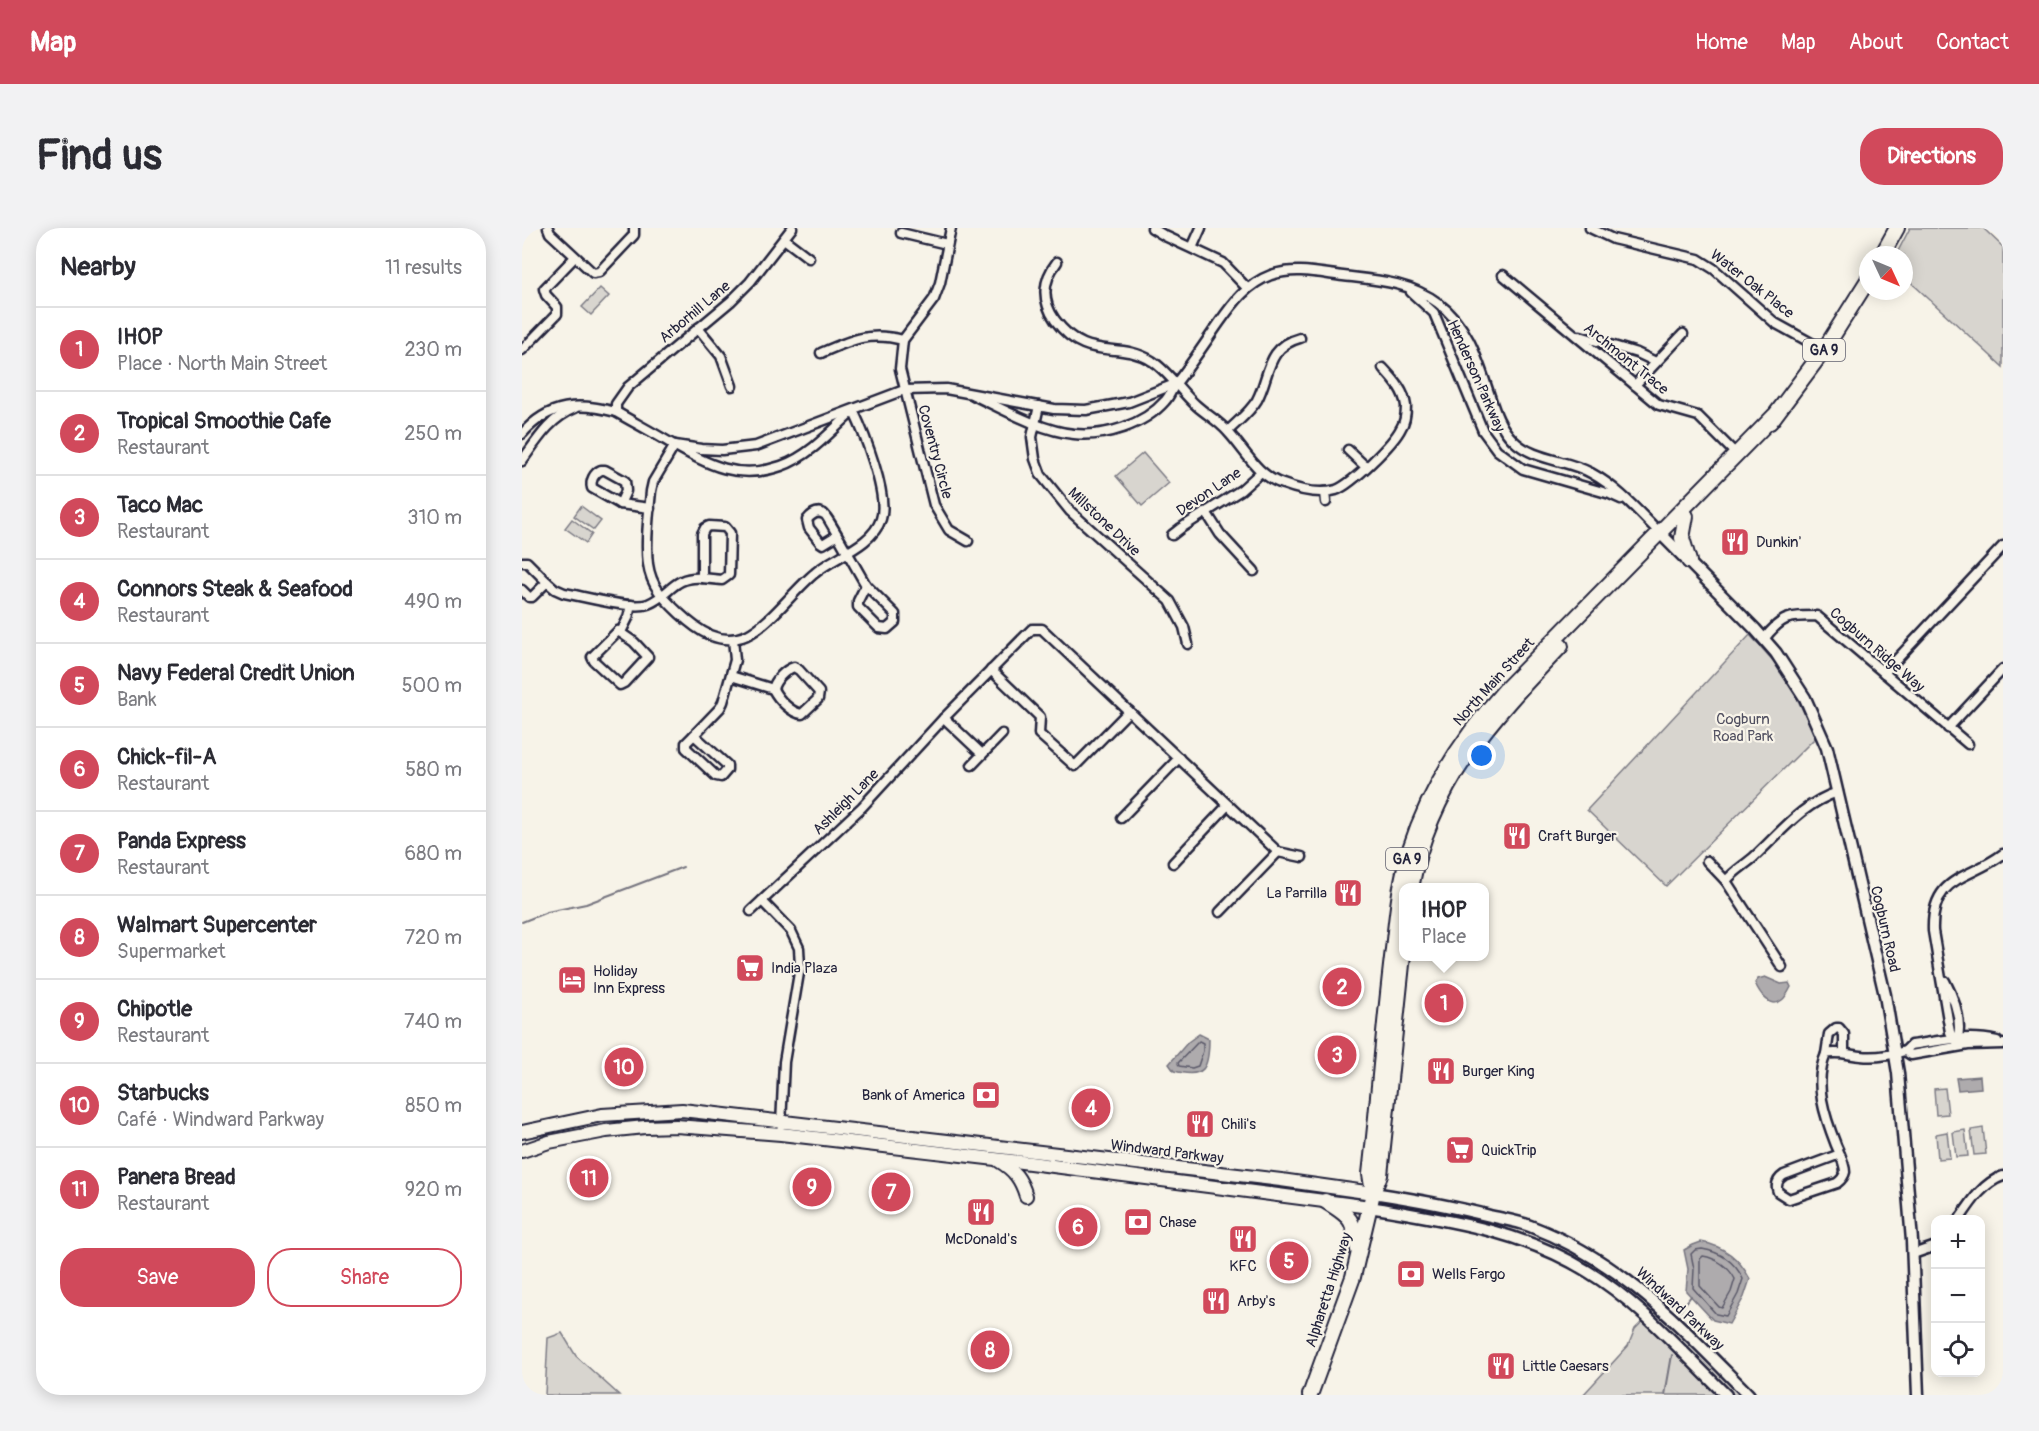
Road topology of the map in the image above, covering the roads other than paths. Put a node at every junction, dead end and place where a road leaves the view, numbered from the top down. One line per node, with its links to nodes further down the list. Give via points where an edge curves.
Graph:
1 (548, 228): 14 (street)
2 (634, 228): 14 (street, via 634,235 597,273 590,272)
3 (792, 228): 10 (street, Arborhill Lane)
4 (951, 228): 11 (street)
5 (1152, 228): 13 (street)
6 (1201, 228): 13 (street)
7 (1590, 228): 27 (street, Water Oak Place, via 1613,239 1698,259 1775,323)
8 (1897, 228): 12 (main road)
9 (902, 233): 11 (street)
10 (784, 240): 15 (street); 21 (street, Arborhill Lane, via 750,282)
11 (948, 244): 25 (street, via 934,299)
12 (1887, 246)
13 (1192, 248): 19 (street, via 1223,263)
14 (575, 257): 26 (street, via 544,289 557,307 557,314)
15 (809, 258)
16 (1057, 262): 31 (street, via 1048,272 1044,288 1053,317 1061,327 1086,346 1139,355 1153,362)
17 (1503, 275): 23 (street, Archmont Trace)
18 (1403, 286): 19 (street, Henderson Parkway, via 1297,270 1271,275); 53 (street, Henderson Parkway, via 1438,303 1463,329 1497,417 1513,440 1532,453 1591,473); 53 (street, Henderson Parkway, via 1434,313 1483,431 1497,450 1523,469 1610,494)
19 (1247, 288): 31 (street, Henderson Parkway)
20 (1859, 294): 27 (main road, North Main Street / GA 9)
21 (698, 328): 33 (street, via 721,356); 39 (street, Arborhill Lane, via 628,387 616,404)
22 (1683, 334): 29 (street)
23 (1575, 335): 29 (street); 32 (street, Archmont Trace)
24 (1300, 339): 42 (street, via 1276,354 1256,401)
25 (903, 340): 28 (street, via 885,335 860,338); 34 (street, Coventry Circle, via 900,369)
26 (522, 350)
27 (1824, 350): 40 (main road, North Main Street / GA 9)
28 (821, 353)
29 (1656, 362): 32 (street)
30 (1383, 368): 48 (street, via 1402,393 1405,417 1397,435)
31 (1175, 384): 37 (street, Henderson Parkway, via 1107,407 1069,410); 41 (street, Henderson Parkway, via 1165,401 1146,417 1100,434 1073,435); 42 (street)
32 (1635, 385): 46 (street, Archmont Trace, via 1659,405 1698,416)
33 (732, 386)
34 (904, 390): 35 (street, Henderson Parkway, via 946,389); 38 (street, Henderson Parkway); 60 (street, Coventry Circle, via 934,505 949,530)
35 (973, 395): 37 (street, Henderson Parkway); 41 (street, Henderson Parkway)
36 (581, 406): 39 (street, Henderson Parkway); 43 (street, Henderson Parkway, via 549,412); 47 (street, via 542,432)
37 (1039, 406): 41 (street, Millstone Drive)
38 (853, 410): 44 (street, Henderson Parkway, via 756,446 701,450); 44 (street, Henderson Parkway, via 809,450 783,466 757,472 710,465); 62 (street, via 865,437 882,510 870,536)
39 (616, 412): 44 (street, Henderson Parkway)
40 (1774, 416): 46 (main road, North Main Street / GA 9); 56 (main road, North Main Street / GA 9)
41 (1035, 423): 77 (street, Millstone Drive, via 1032,437 1041,475 1071,511 1170,601)
42 (1228, 431): 49 (street)
43 (522, 434)
44 (675, 445): 54 (street, via 653,482)
45 (1348, 450): 48 (street)
46 (1736, 454): 58 (main road, North Main Street / GA 9)
47 (522, 461)
48 (1366, 467): 50 (street, via 1346,485)
49 (1261, 472): 50 (street, via 1282,484); 55 (street, Devon Lane)
50 (1325, 492): 51 (street)
51 (1326, 502)
52 (620, 504): 52 (street, via 592,488 598,471 605,470 625,481 626,491); 54 (street)
53 (1632, 505): 58 (street, Henderson Parkway)
54 (650, 508): 72 (street, via 648,564)
55 (1206, 512): 57 (street, Devon Lane); 65 (street, via 1220,534)
56 (1686, 516): 58 (main road, North Main Street / GA 9); 63 (main road, via 1683,538)
57 (1172, 535)
58 (1662, 535): 63 (street, Cogburn Road); 70 (main road, North Main Street / GA 9); 102 (main road, North Main Street / GA 9, via 1480,735 1432,819)
59 (836, 536): 62 (street)
60 (968, 542)
61 (2003, 546): 80 (street)
62 (846, 552): 68 (street); 75 (street, via 813,574 758,629)
63 (1689, 561): 76 (street, Cogburn Road)
64 (522, 562): 67 (street)
65 (1254, 571)
66 (702, 578): 66 (street, via 703,530 709,526 725,527 730,533 729,575 722,580); 72 (street, via 683,579)
67 (547, 582): 69 (street, via 532,597); 73 (street, via 564,593)
68 (866, 585): 68 (street, via 895,614 895,622 887,629 879,628 858,608)
69 (522, 590)
70 (1603, 590): 71 (main road); 101 (main road, North Main Street / GA 9, via 1505,690 1472,730 1442,778 1416,834)
71 (1582, 594)
72 (660, 596): 73 (street, via 647,604); 75 (street, via 702,632)
73 (631, 605): 74 (street)
74 (621, 632): 74 (street, via 648,657 620,685 592,657)
75 (734, 639): 81 (street)
76 (1764, 639): 80 (street, Cogburn Ridge Way, via 1776,624 1786,619 1817,616); 92 (street, Cogburn Road, via 1805,698 1827,748)
77 (1188, 644)
78 (2003, 669): 85 (street)
79 (991, 670): 83 (street, Ashleigh Lane, via 1032,629 1042,629); 83 (street, via 1040,717 1039,734 1075,766); 84 (street, Ashleigh Lane)
80 (1884, 673): 85 (street, Cogburn Ridge Way)
81 (731, 676): 82 (street); 87 (street, via 720,708)
82 (773, 689): 82 (street, via 774,683 794,668 820,695 798,715)
83 (1129, 711): 90 (street, Ashleigh Lane)
84 (944, 718): 89 (street); 104 (street, Ashleigh Lane, via 862,807)
85 (1948, 728): 88 (street, Cogburn Ridge Way)
86 (1002, 734): 89 (street)
87 (694, 735): 87 (street, via 727,765 728,770 721,777 686,748)
88 (1968, 744)
89 (982, 754): 91 (street)
90 (1179, 758): 93 (street, Ashleigh Lane); 94 (street)
91 (972, 765)
92 (1839, 792): 100 (street, via 1806,807); 112 (street, Cogburn Road)
93 (1228, 805): 95 (street, Ashleigh Lane); 99 (street)
94 (1121, 818)
95 (1278, 852): 97 (street); 106 (street)
96 (2003, 854): 109 (street, via 1957,879 1939,897 1933,918 1940,969 1956,1005 1960,1032)
97 (1302, 856)
98 (1707, 861): 100 (street)
99 (1173, 863)
100 (1726, 881): 108 (street)
101 (1402, 883)
102 (1412, 883)
103 (1399, 900): 121 (main road, North Main Street / GA 9, via 1370,1174)
104 (762, 901): 105 (street, Ashleigh Lane); 114 (street, via 791,931 800,948 784,1062)
105 (752, 911)
106 (1221, 912)
107 (1402, 961): 121 (main road, GA 9, via 1380,1175)
108 (1782, 968)
109 (1957, 1043): 110 (street, via 1974,1037); 112 (street, via 1911,1045)
110 (2003, 1043)
111 (1844, 1053): 112 (street); 113 (street); 113 (street, via 1844,1034 1836,1028 1829,1034)
112 (1900, 1053): 125 (street, Cogburn Road)
113 (1826, 1054): 117 (street, via 1821,1091 1826,1120)
114 (781, 1128): 115 (main road, Windward Parkway, via 720,1113 654,1110 592,1116); 116 (main road, Windward Parkway, via 645,1127 606,1131); 118 (main road, Windward Parkway); 121 (main road, Windward Parkway, via 1269,1179)
115 (522, 1132)
116 (522, 1151)
117 (1840, 1154): 117 (street, via 1784,1175 1776,1187 1778,1192 1789,1199 1842,1180 1845,1172)
118 (996, 1159): 120 (main road, via 1017,1174); 122 (main road, Windward Parkway)
119 (2003, 1176): 123 (street, via 1981,1190)
120 (1026, 1196)
121 (1372, 1200): 122 (main road, Windward Parkway); 126 (main road, Alpharetta Highway / GA 9); 128 (street, Windward Parkway, via 1518,1238 1570,1262 1637,1308); 129 (street, Windward Parkway, via 1441,1204 1528,1225 1579,1248 1642,1291)
122 (1325, 1201): 126 (main road, via 1350,1217)
123 (1963, 1215)
124 (1931, 1247): 125 (street)
125 (1913, 1254): 130 (street, Cogburn Road)
126 (1359, 1256): 127 (main road, Alpharetta Highway / GA 9)
127 (1310, 1395)
128 (1726, 1395)
129 (1749, 1395)
130 (1918, 1395)

